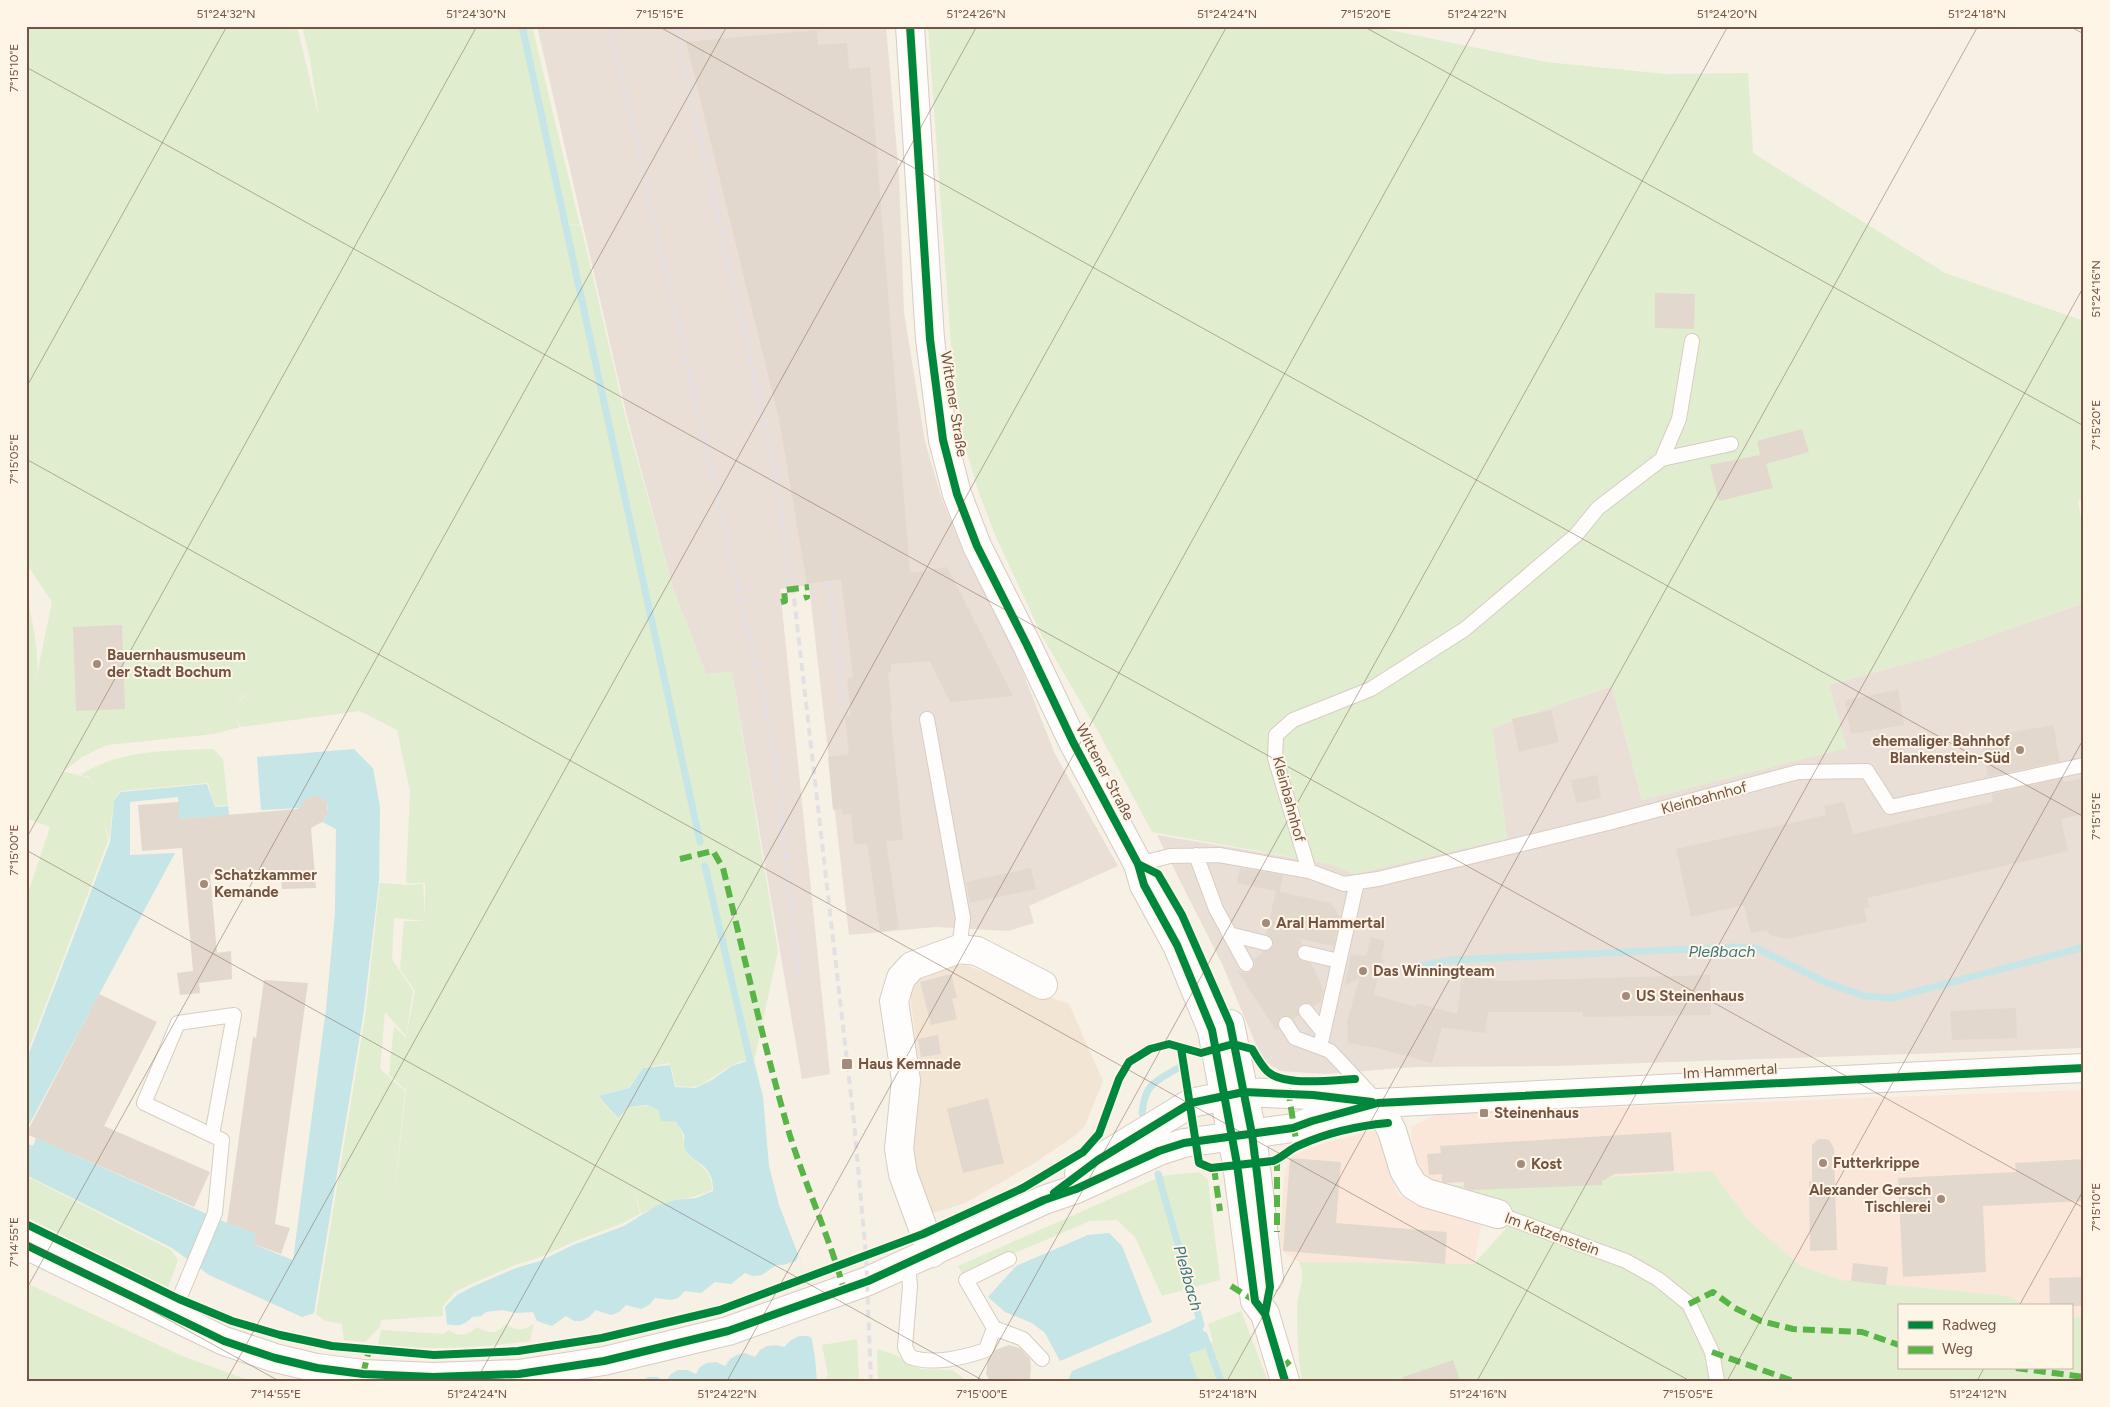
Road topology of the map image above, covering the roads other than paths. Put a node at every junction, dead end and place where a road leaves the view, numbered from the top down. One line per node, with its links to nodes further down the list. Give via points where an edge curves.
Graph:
1 (910, 26): 8 (main road, Wittener Straße, via 930,338 943,440 957,494 977,546 1073,742)
2 (1692, 341): 4 (lane, via 1679,419)
3 (1731, 444): 4 (lane, Kleinbahnhof)
4 (1662, 459): 9 (lane, Kleinbahnhof, via 1598,508 1576,535 1465,629 1371,689 1292,720 1276,735 1275,758)
5 (927, 718): 13 (lane, via 963,918)
6 (2084, 765): 10 (lane, Kleinbahnhof, via 1890,807 1867,771 1798,772 1599,826)
7 (1196, 855): 8 (lane, Kleinbahnhof, via 1170,856); 9 (lane, Kleinbahnhof, via 1219,854); 11 (lane)
8 (1138, 864): 23 (main road, Wittener Straße, via 1144,886 1177,945 1212,1030)
9 (1309, 871): 10 (lane, Kleinbahnhof, via 1344,884)
10 (1357, 882): 15 (lane)
11 (1229, 934): 12 (lane); 16 (lane)
12 (1261, 946)
13 (959, 949): 17 (main road, via 977,951); 30 (main road, via 912,966 902,978 894,1001 906,1080 898,1148)
14 (1305, 954): 15 (lane)
15 (1339, 961): 20 (lane)
16 (1246, 964)
17 (1043, 985)
18 (1306, 1011): 20 (lane)
19 (1286, 1024): 21 (lane, via 1295,1038)
20 (1323, 1032): 21 (lane)
21 (1325, 1049): 24 (lane)
22 (2084, 1068): 24 (main road, Im Hammertal)
23 (1233, 1094): 24 (main road, Im Hammertal, via 1312,1095); 26 (main road, Wittener Straße); 27 (main road, Im Hammertal, via 1191,1103 1098,1160)
24 (1378, 1103): 26 (main road, Im Hammertal, via 1293,1128); 28 (main road, Im Katzenstein, via 1413,1185 1426,1193)
25 (212, 1135): 25 (lane, via 144,1103 178,1023 234,1015); 32 (lane, via 222,1140 215,1214 179,1300)
26 (1242, 1136): 27 (main road, Im Hammertal, via 1184,1143); 35 (main road, Wittener Straße, via 1254,1301 1265,1314)
27 (1044, 1200): 30 (main road)
28 (1498, 1214): 36 (lane, Im Katzenstein, via 1626,1261 1658,1280 1689,1304 1712,1352)
29 (26, 1245): 32 (main road)
30 (920, 1258): 32 (main road, via 728,1331 604,1361 519,1374 433,1377 317,1368 224,1341); 33 (lane, via 910,1286 905,1347 910,1357 922,1361 946,1359 986,1350)
31 (1009, 1259): 33 (lane, via 966,1280)
32 (168, 1316)
33 (994, 1328): 34 (lane, via 1023,1339)
34 (1042, 1359)
35 (1285, 1381)
36 (1717, 1381)

